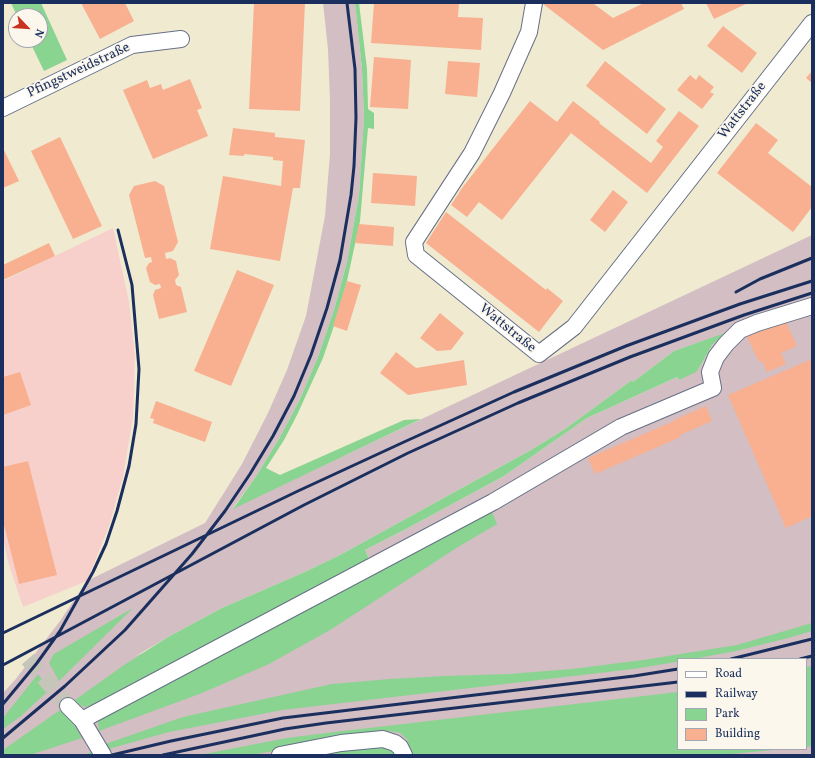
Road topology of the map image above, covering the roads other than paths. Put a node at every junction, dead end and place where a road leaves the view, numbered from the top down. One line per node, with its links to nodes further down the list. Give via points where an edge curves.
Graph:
1 (534, 3): 2 (street, Wattstraße, via 528,32 502,93 472,153 414,242 416,255 539,354 574,327)
2 (812, 23)
3 (181, 39): 4 (street, Pfingstweidstraße, via 132,45 86,61)
4 (3, 108)
5 (812, 306): 7 (street, via 740,330 716,357 710,372 713,388 621,427 492,502)
6 (68, 706): 7 (street)
7 (82, 720): 8 (street)
8 (103, 755)
9 (280, 755): 10 (street, via 341,743 383,739 395,742)
10 (404, 755)

